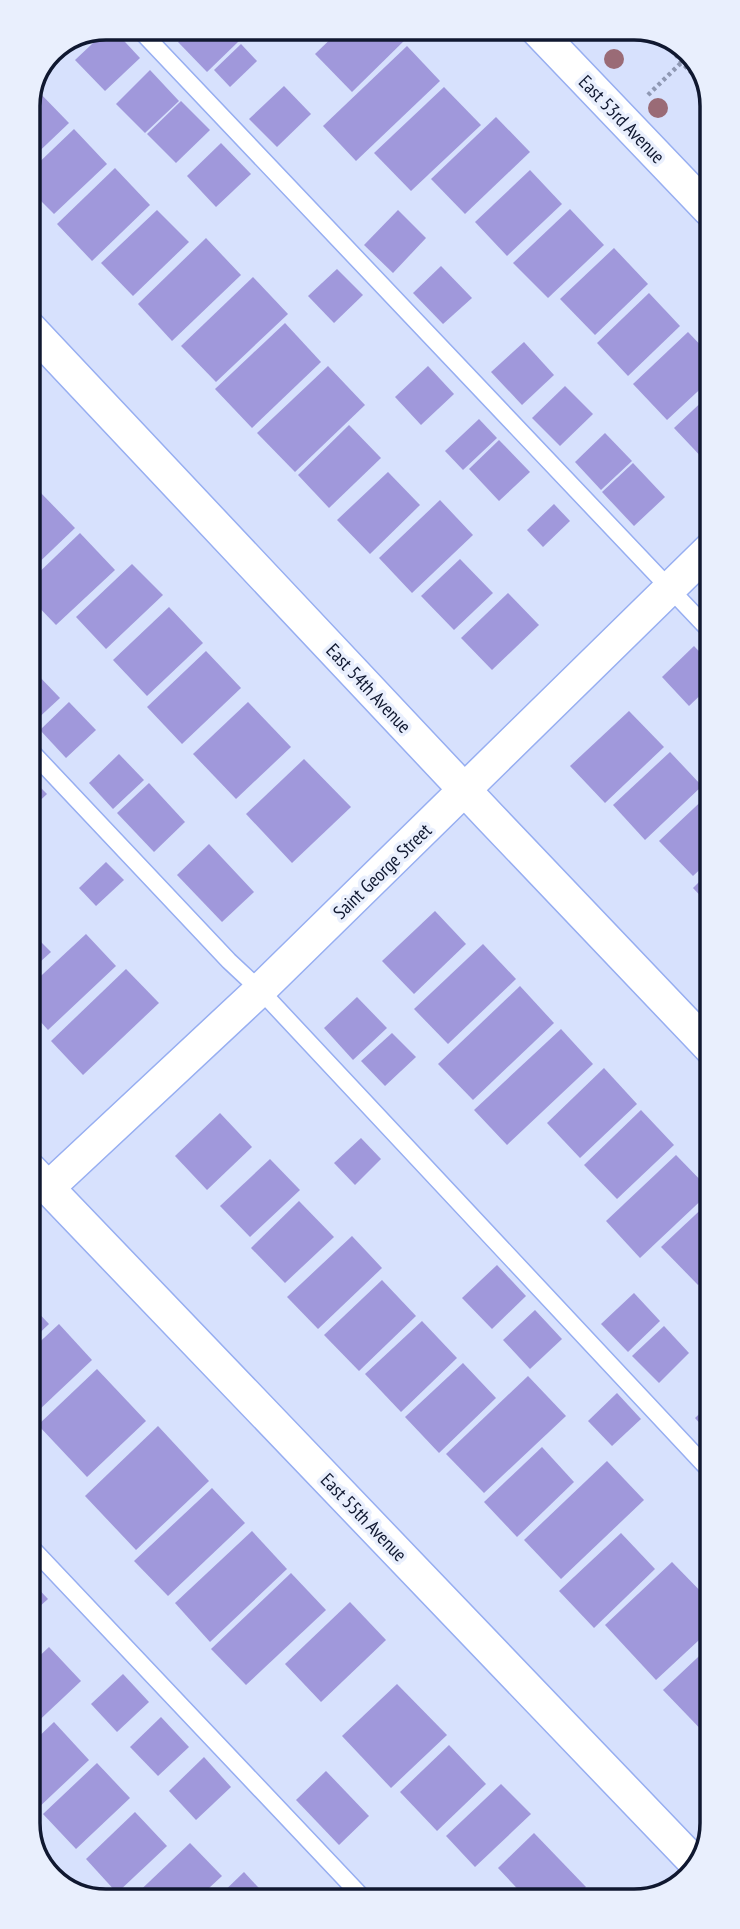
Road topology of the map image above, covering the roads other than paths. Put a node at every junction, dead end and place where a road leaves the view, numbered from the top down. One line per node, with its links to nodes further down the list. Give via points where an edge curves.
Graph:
1 (149, 40): 6 (lane)
2 (546, 40): 3 (street, East 53rd Avenue)
3 (700, 201)
4 (40, 338): 9 (street, East 54th Avenue)
5 (700, 558): 6 (street, Saint George Street)
6 (669, 588): 7 (lane); 9 (street, Saint George Street)
7 (700, 621)
8 (40, 761): 10 (lane)
9 (464, 790): 10 (street, Saint George Street); 11 (street, East 54th Avenue)
10 (260, 990): 12 (street, Saint George Street); 14 (lane)
11 (700, 1037)
12 (40, 1177)
13 (40, 1179): 16 (street, East 55th Avenue)
14 (700, 1460)
15 (40, 1557): 17 (lane)
16 (690, 1857)
17 (355, 1889)

